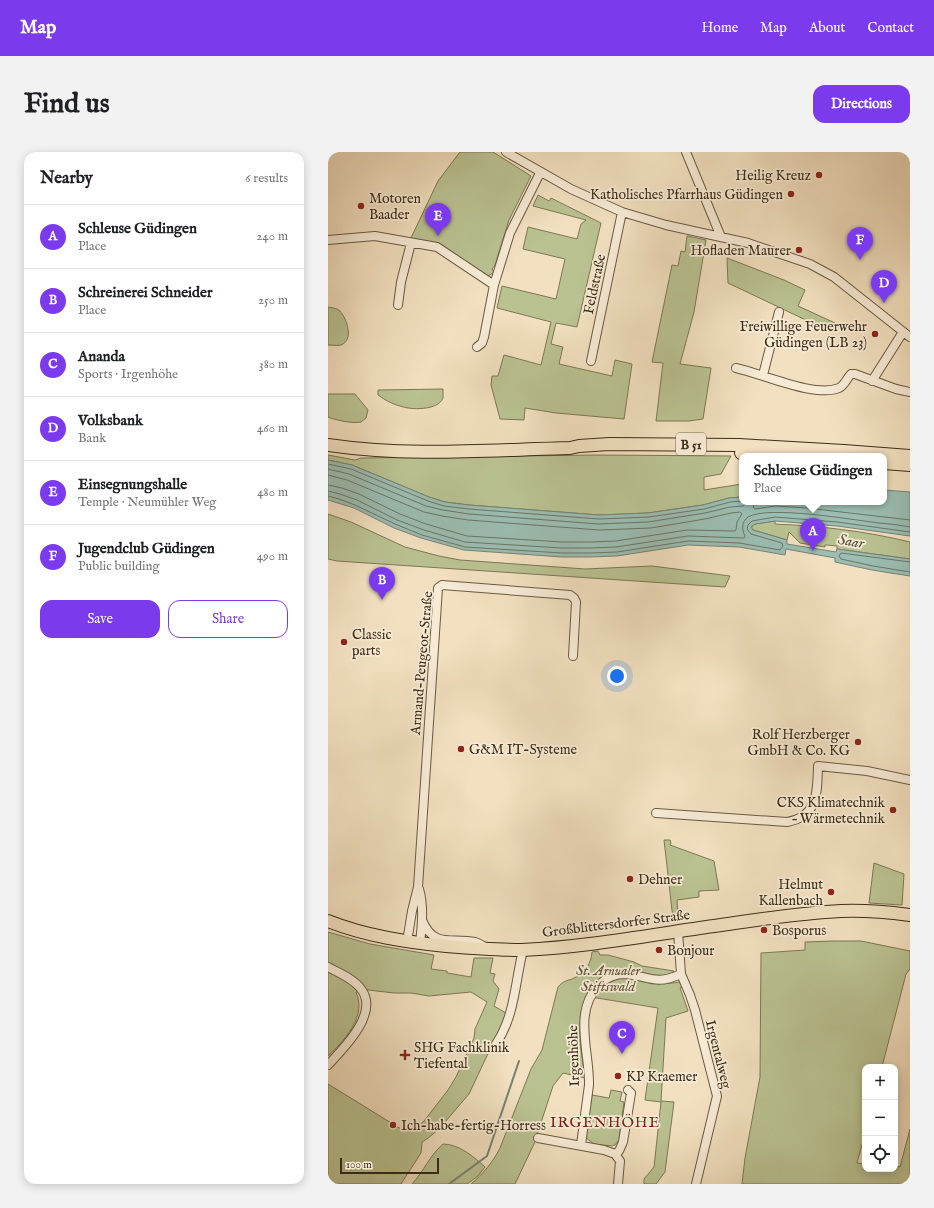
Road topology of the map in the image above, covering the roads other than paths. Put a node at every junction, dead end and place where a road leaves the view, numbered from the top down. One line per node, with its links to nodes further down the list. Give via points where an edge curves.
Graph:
1 (506, 152): 3 (street)
2 (686, 152): 5 (street)
3 (540, 173): 4 (street); 8 (street, via 510,233)
4 (622, 212): 5 (street); 14 (street, Feldstraße)
5 (721, 237): 11 (street, via 767,249 818,268 840,281)
6 (328, 240): 7 (street, via 375,236)
7 (411, 243): 8 (street, via 441,249); 9 (street)
8 (494, 285): 13 (street, via 484,337)
9 (398, 305)
10 (779, 312): 16 (street)
11 (903, 332): 12 (street); 17 (street)
12 (910, 337)
13 (477, 347)
14 (591, 361)
15 (736, 368): 16 (street)
16 (763, 375): 17 (street, via 810,390 839,388 851,374)
17 (872, 381): 18 (street)
18 (910, 392)
19 (328, 446): 20 (main road, B 51, via 408,452)
20 (570, 448): 21 (main road, B 51, via 609,444 739,445); 22 (main road, B 51)
21 (863, 453)
22 (739, 454)
23 (887, 456): 24 (main road, B 51)
24 (909, 458): 25 (main road, B 51)
25 (887, 462)
26 (573, 656): 29 (street, Armand-Peugeot-Straße, via 576,602 570,595 442,585 438,588)
27 (910, 780): 28 (street, via 867,771 818,766 813,807 800,818 787,822)
28 (656, 812)
29 (418, 887): 31 (street, Armand-Peugeot-Straße, via 421,895); 34 (street, Armand-Peugeot-Straße)
30 (910, 915): 33 (main road, Großblittersdorfer Straße, via 861,911 820,912)
31 (422, 920): 35 (street, Armand-Peugeot-Straße); 36 (street, via 425,928 440,940 477,942)
32 (328, 921): 34 (main road, Großblittersdorfer Straße, via 367,934)
33 (678, 931): 37 (main road, Großblittersdorfer Straße); 39 (street, Irgentalweg)
34 (407, 942): 35 (main road, Großblittersdorfer Straße)
35 (420, 943): 36 (main road, Großblittersdorfer Straße)
36 (489, 949): 37 (main road, Großblittersdorfer Straße)
37 (523, 950): 40 (street, via 512,1008)
38 (328, 967): 41 (street, via 356,984 366,1000 365,1013 352,1040)
39 (681, 974): 44 (street, Irgenhöhe, via 665,980 614,975 602,982 591,997 584,1032 589,1085); 47 (street, Irgentalweg, via 690,995 717,1096)
40 (496, 1044)
41 (328, 1065)
42 (628, 1090): 45 (street, via 631,1093 623,1142)
43 (538, 1138): 44 (street)
44 (580, 1145): 45 (street)
45 (615, 1154): 46 (street, via 620,1162)
46 (618, 1184)
47 (696, 1184)

